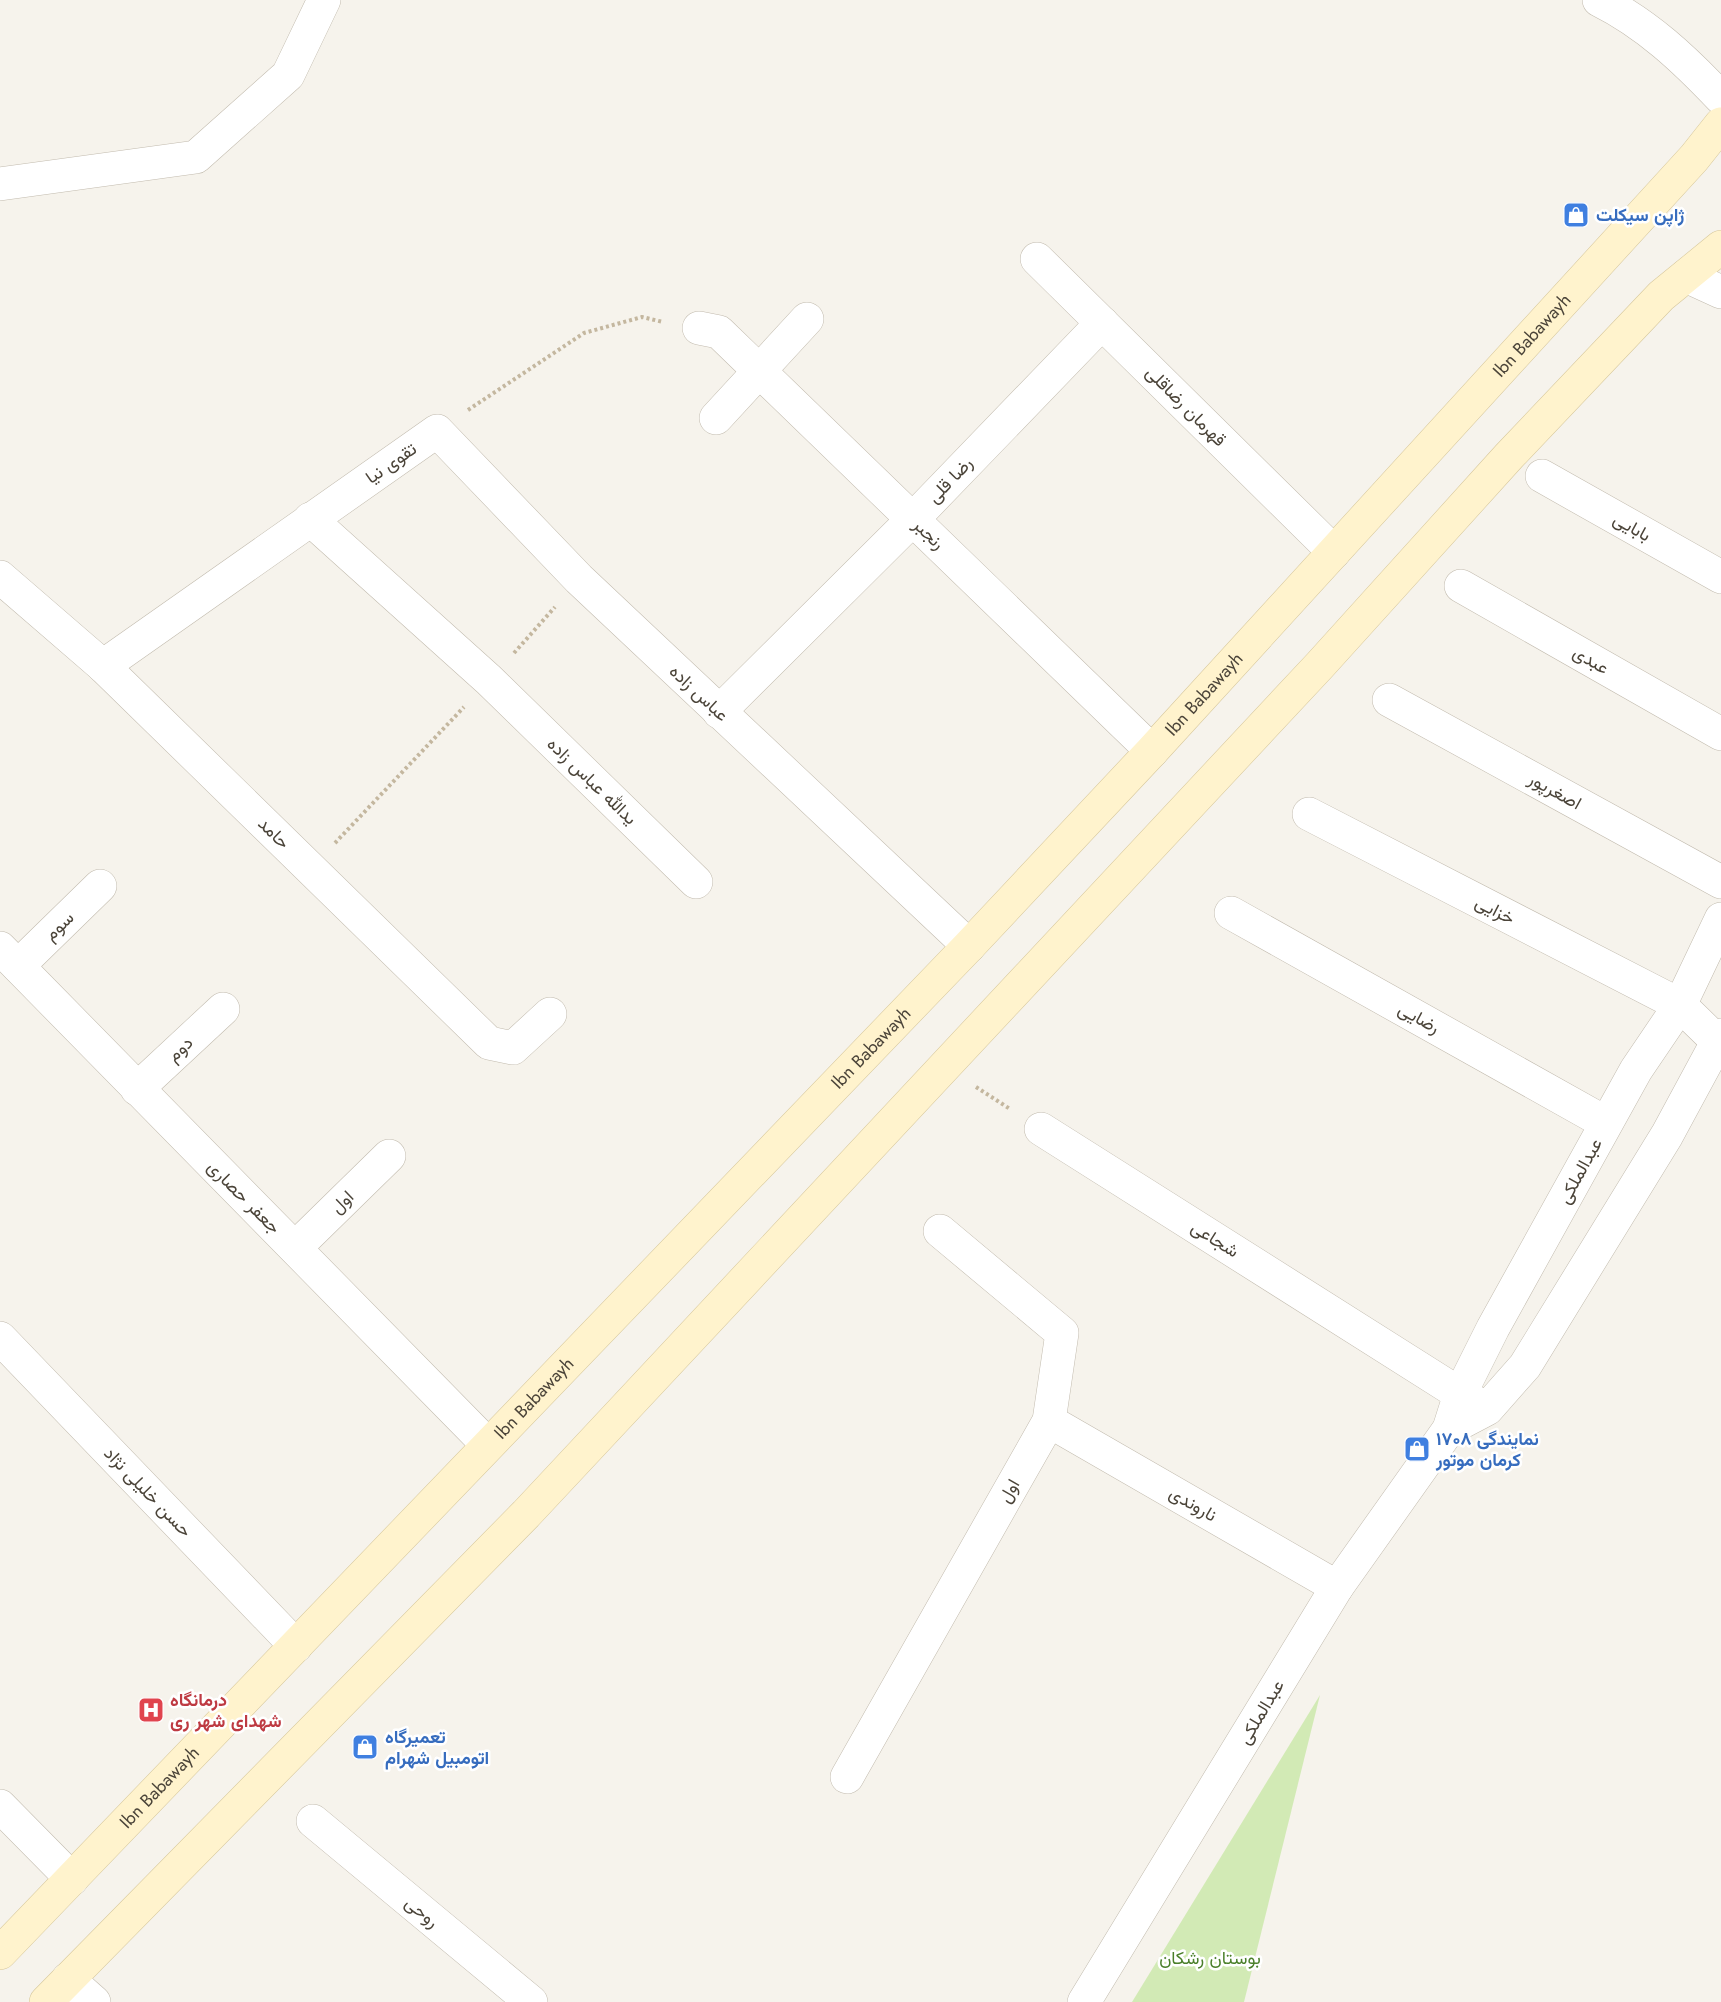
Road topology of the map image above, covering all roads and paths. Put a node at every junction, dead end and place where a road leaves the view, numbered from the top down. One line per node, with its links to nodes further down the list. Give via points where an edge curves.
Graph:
1 (324, 0): 5 (street, via 288,75 196,157)
2 (1599, 0): 3 (street, via 1626,14 1682,57)
3 (1721, 98)
4 (1721, 124): 19 (main road, Ibn Babawayh)
5 (0, 184)
6 (1721, 247): 8 (main road)
7 (1037, 259): 11 (street, قهرمان رضاقلی)
8 (1686, 276): 9 (street); 43 (main road, via 1661,296 1509,456 1320,665)
9 (1721, 292)
10 (807, 319): 13 (street)
11 (1102, 323): 18 (street, رضا قلی); 19 (street, قهرمان رضاقلی)
12 (699, 328): 13 (street, رنجبر, via 719,332); 15 (path, via 642,317 584,333)
13 (760, 371): 14 (street); 18 (street, رنجبر)
14 (716, 418)
15 (437, 431): 17 (street, تقوی نیا); 22 (street, عباس زاده)
16 (1542, 476): 21 (street, بابایی)
17 (310, 519): 24 (street, تقوی نیا); 25 (street, یدالله عباس زاده)
18 (913, 519): 27 (street, رضا قلی); 29 (street, رنجبر)
19 (1334, 552): 29 (main road, Ibn Babawayh)
20 (0, 577): 24 (street, حامد)
21 (1721, 577)
22 (579, 579): 25 (path); 27 (street, عباس زاده)
23 (1461, 586): 28 (street, عبدی)
24 (104, 666): 31 (street, حامد)
25 (489, 680): 31 (path); 32 (street, یدالله عباس زاده)
26 (1389, 700): 33 (street, اصغرپور)
27 (719, 712): 37 (street, عباس زاده)
28 (1721, 734)
29 (1152, 751): 37 (main road, Ibn Babawayh)
30 (1309, 814): 39 (street, خزایی)
31 (311, 869): 41 (street, حامد, via 489,1043 513,1048)
32 (696, 882)
33 (1721, 882)
34 (100, 886): 38 (street, سوم)
35 (1231, 913): 45 (street, رضایی)
36 (1721, 919): 39 (street, عبدالملکی)
37 (969, 946): 53 (main road, Ibn Babawayh)
38 (9, 957): 44 (street, جعفر حصاری)
39 (1680, 1005): 42 (street, خزایی); 45 (street, عبدالملکی)
40 (223, 1009): 44 (street, دوم)
41 (550, 1014)
42 (1719, 1039): 51 (street, عبدالملکی, via 1667,1135 1525,1366)
43 (944, 1067): 46 (path); 61 (main road, via 526,1514)
44 (137, 1089): 49 (street, جعفر حصاری)
45 (1606, 1123): 51 (street, عبدالملکی, via 1492,1328)
46 (1041, 1129): 51 (street, شجاعی)
47 (389, 1156): 49 (street, اول)
48 (940, 1232): 52 (street, اول, via 1062,1333)
49 (295, 1248): 53 (street, جعفر حصاری)
50 (0, 1338): 55 (street, حسن خلیلی نژاد)
51 (1473, 1402): 54 (street, عبدالملکی)
52 (1049, 1421): 54 (street, ناروندی); 56 (street, اول)
53 (488, 1445): 55 (main road, Ibn Babawayh)
54 (1337, 1587): 65 (street, عبدالملکی)
55 (296, 1646): 59 (main road, Ibn Babawayh)
56 (847, 1777)
57 (0, 1806): 59 (street)
58 (313, 1821): 64 (street, روحی)
59 (72, 1879): 60 (main road, Ibn Babawayh)
60 (0, 1953)
61 (69, 1978): 62 (main road); 63 (street)
62 (46, 2002)
63 (94, 2002)
64 (531, 2002)
65 (1084, 2002)

